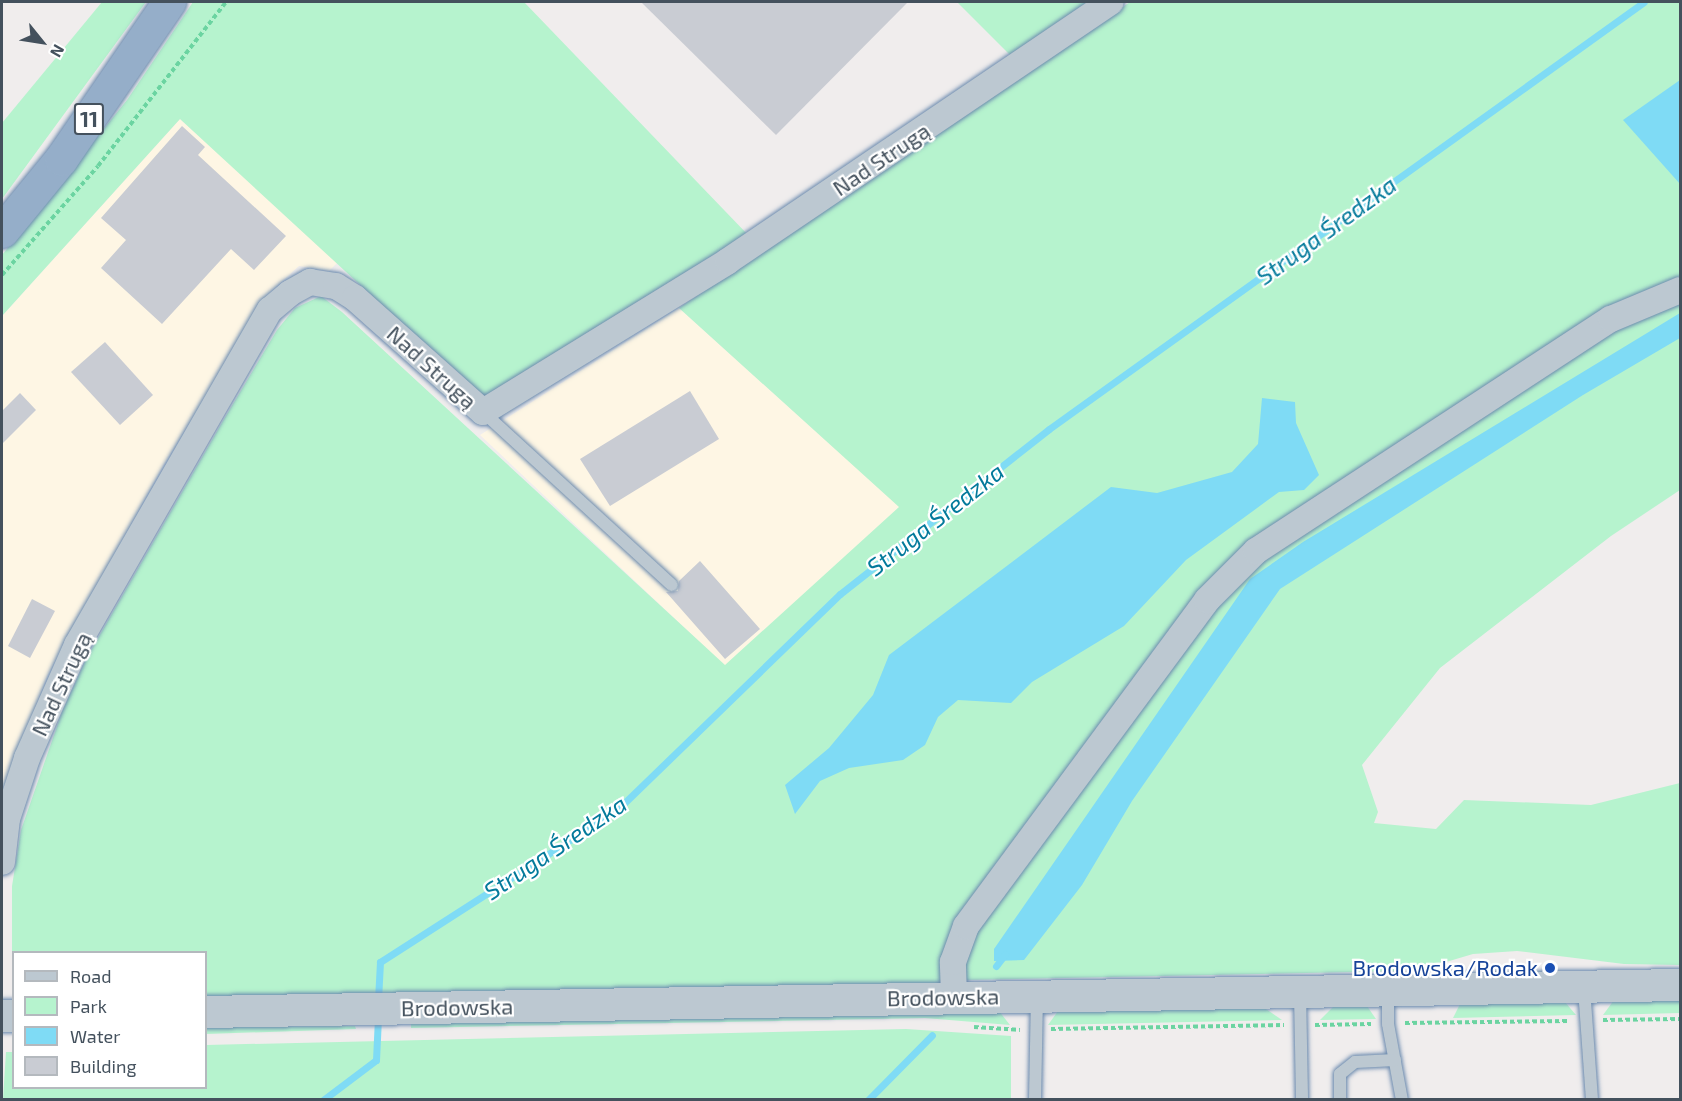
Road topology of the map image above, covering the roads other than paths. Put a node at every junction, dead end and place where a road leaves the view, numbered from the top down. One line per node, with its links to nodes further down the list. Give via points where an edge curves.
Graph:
1 (169, 2): 3 (highway, 11, via 61,159)
2 (1111, 2): 5 (street, Nad Strugą, via 728,261)
3 (2, 231)
4 (1680, 290): 13 (street, via 1611,319 1256,551 1207,600 966,926 953,962)
5 (483, 412): 6 (lane); 7 (street, Nad Strugą, via 355,298 336,286 310,282 270,310 77,645 27,758 7,819)
6 (672, 585)
7 (2, 862)
8 (1680, 985): 9 (street, Brodowska)
9 (1584, 987): 10 (street, Brodowska); 20 (lane)
10 (1388, 990): 11 (street, Brodowska); 15 (lane, via 1388,1024)
11 (1300, 991): 12 (street, Brodowska); 17 (lane)
12 (1026, 995): 13 (street, Brodowska); 16 (lane, via 1036,1029)
13 (949, 996): 14 (street, Brodowska)
14 (207, 1012)
15 (1395, 1060): 18 (lane, via 1355,1062 1340,1074); 19 (lane)
16 (1035, 1100)
17 (1302, 1100)
18 (1340, 1100)
19 (1402, 1100)
20 (1592, 1100)

